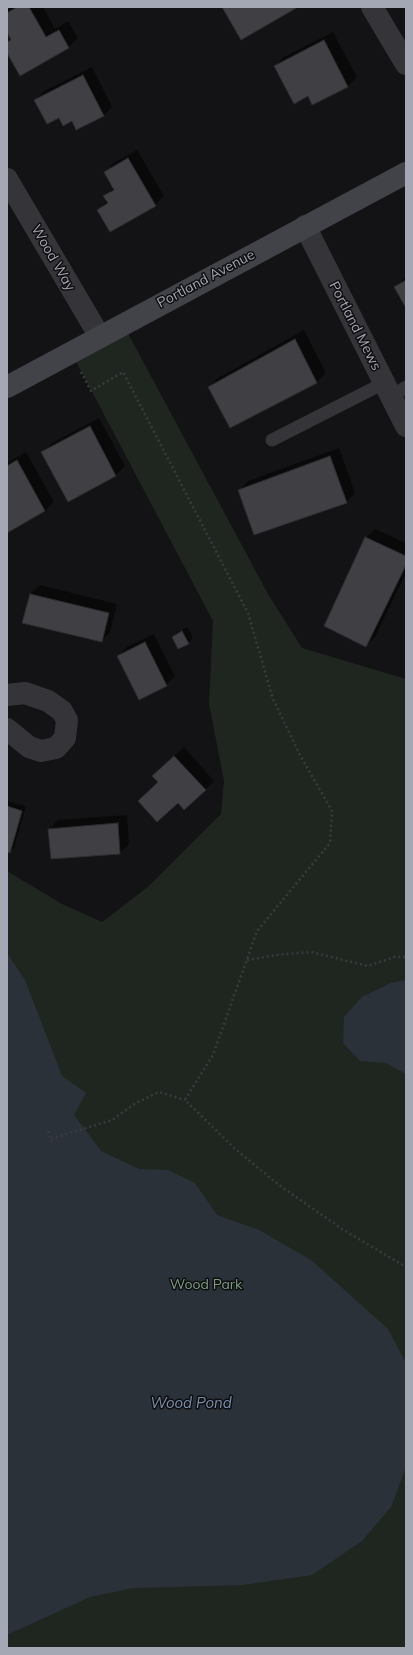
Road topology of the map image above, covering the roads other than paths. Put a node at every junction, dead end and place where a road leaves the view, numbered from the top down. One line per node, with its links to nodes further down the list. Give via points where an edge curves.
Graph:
1 (372, 7): 2 (street)
2 (406, 64)
3 (406, 173): 5 (street, Portland Avenue)
4 (7, 179): 6 (street, Wood Way)
5 (305, 226): 6 (street, Portland Avenue); 8 (street, Portland Mews)
6 (100, 337): 7 (street, Portland Avenue)
7 (7, 387)
8 (394, 389): 9 (street, Portland Mews); 10 (lane)
9 (406, 426)
10 (272, 440)
11 (7, 695): 12 (street, via 25,693 48,701 62,711 67,720 64,738 56,748 41,751 29,747)
12 (7, 729)

